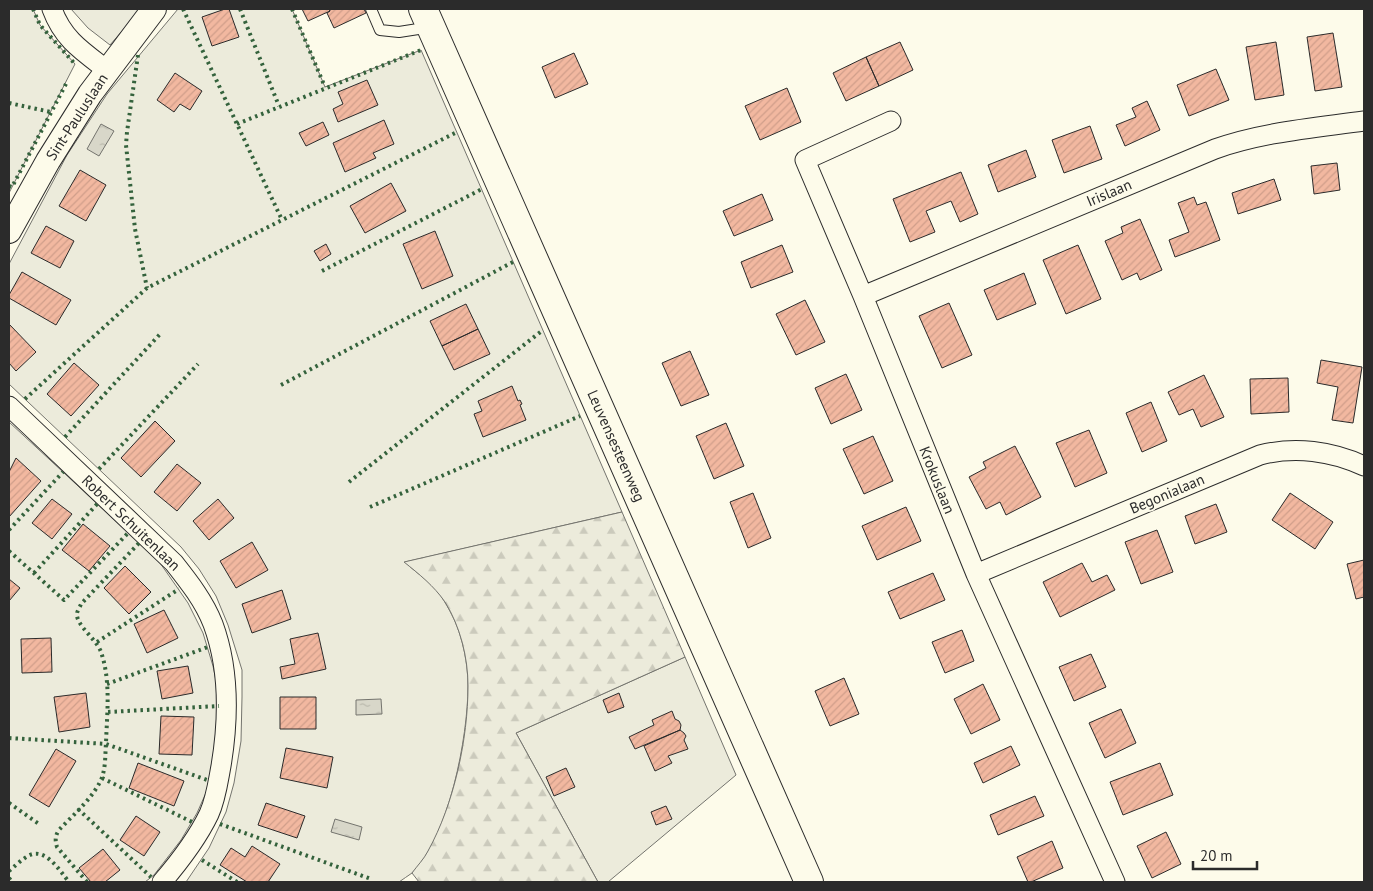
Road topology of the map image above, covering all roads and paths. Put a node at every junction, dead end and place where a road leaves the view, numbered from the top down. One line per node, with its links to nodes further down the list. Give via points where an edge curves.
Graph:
1 (52, 9): 5 (street, via 71,42)
2 (154, 9): 5 (street, Sint-Pauluslaan)
3 (371, 9): 4 (lane, via 380,30 399,32)
4 (427, 18): 14 (main road, Leuvensesteenweg)
5 (107, 70): 8 (street, Sint-Pauluslaan)
6 (891, 121): 9 (street, Krokuslaan, via 805,160)
7 (1364, 121): 9 (street, Irislaan, via 1233,142)
8 (9, 231)
9 (863, 296): 12 (street, Krokuslaan)
10 (9, 406): 13 (street, Robert Schuitenlaan, via 174,563 190,583 212,623 226,673 227,700 225,744 217,789 210,812 196,837)
11 (1364, 466): 12 (street, Begonialaan, via 1336,456 1306,451 1279,451 1260,456)
12 (976, 574): 15 (street, Krokuslaan)
13 (162, 882)
14 (809, 882)
15 (1115, 882)

